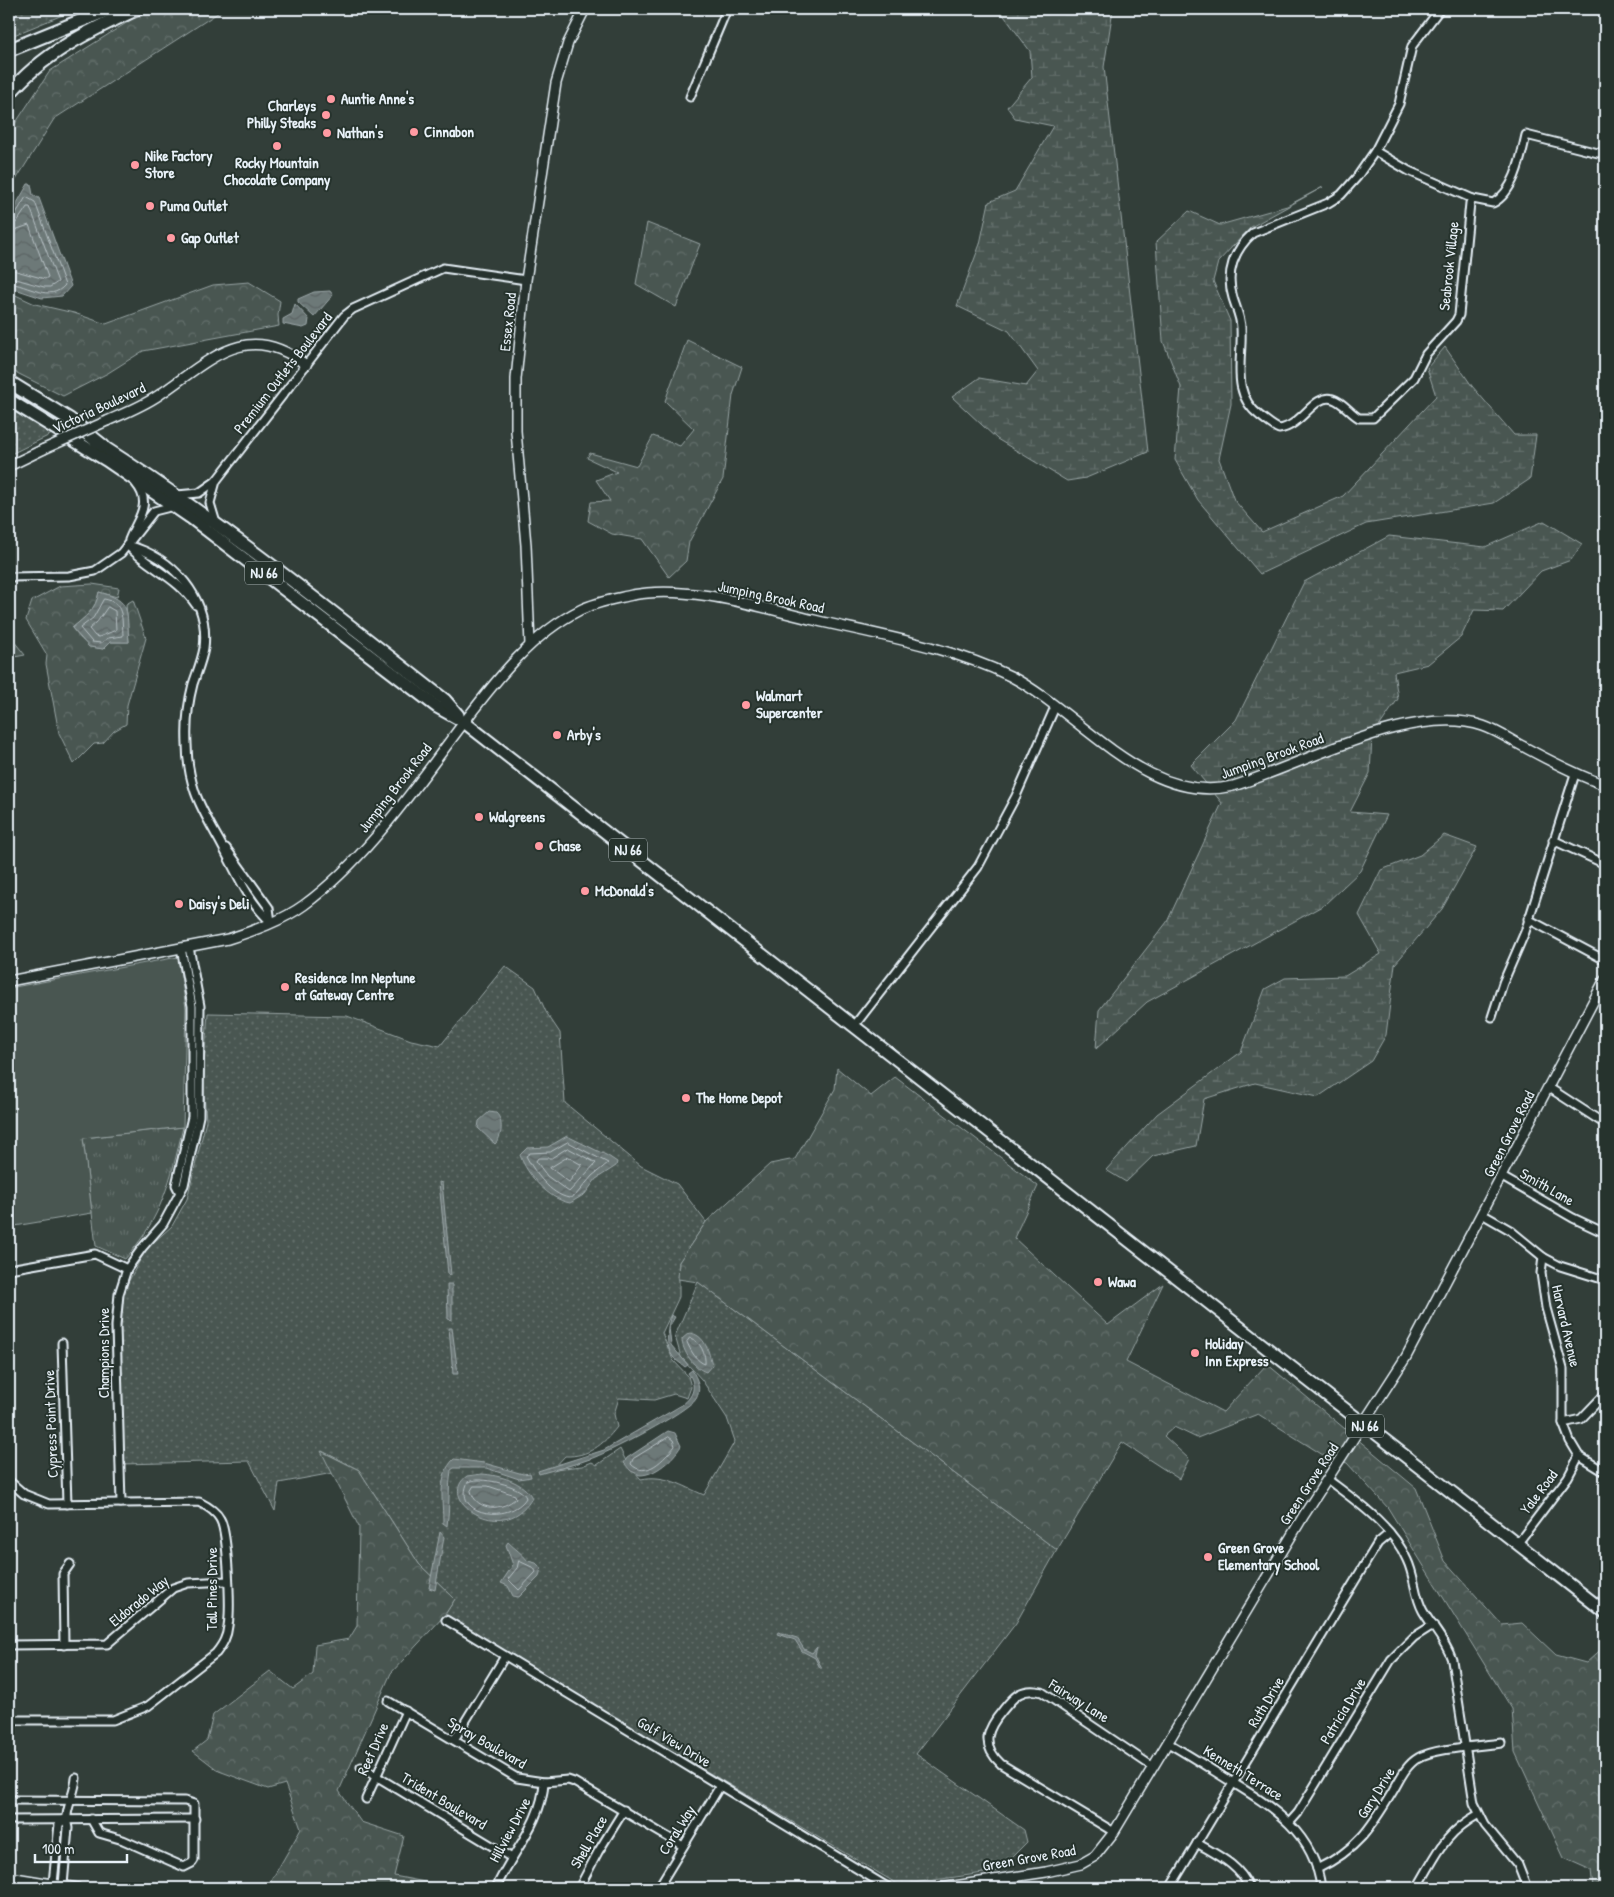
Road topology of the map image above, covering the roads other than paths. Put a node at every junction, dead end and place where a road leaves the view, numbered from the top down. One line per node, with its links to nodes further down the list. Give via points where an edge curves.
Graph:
1 (110, 9): 6 (highway)
2 (136, 9): 7 (highway, via 54,53 30,71)
3 (585, 9): 12 (street, Essex Road, via 558,73)
4 (727, 9): 8 (street)
5 (1440, 9): 9 (street, Seabrook Village, via 1412,46 1399,104)
6 (9, 50)
7 (9, 94)
8 (690, 97)
9 (1375, 151): 11 (street, via 1417,175); 11 (street, Seabrook Village, via 1341,195 1263,228 1244,241 1234,257 1230,289 1241,326 1238,373 1243,395 1253,410 1274,427 1280,429 1293,425 1314,405 1327,398 1335,400 1358,418 1370,419 1414,378 1423,359 1459,314 1470,203)
10 (1605, 151): 11 (street, via 1598,153 1526,135 1520,160 1505,193 1493,203)
11 (1473, 200)
12 (526, 280): 13 (street, Premium Outlets Boulevard, via 448,268 431,271 350,311); 25 (street, Essex Road, via 515,397)
13 (306, 365): 18 (street, Victoria Boulevard, bridge, via 290,354 268,347 247,346 227,350 209,358 147,403); 20 (street, Premium Outlets Boulevard)
14 (9, 382): 17 (highway, via 70,419)
15 (9, 389): 17 (highway, NJ 66)
16 (9, 400): 19 (highway, NJ 66)
17 (103, 446): 21 (highway, NJ 66)
18 (9, 466)
19 (126, 473): 21 (highway, NJ 66); 23 (street, via 141,491 145,502)
20 (216, 481): 21 (street, Premium Outlets Boulevard); 22 (street, Premium Outlets Boulevard, via 210,503)
21 (176, 501): 22 (highway, NJ 66); 23 (street, Premium Outlets Boulevard, via 154,511); 27 (highway, NJ 66, via 437,706)
22 (216, 523): 27 (highway, NJ 66, via 445,700)
23 (127, 545): 24 (street, Premium Outlets Boulevard, via 110,563 87,574); 33 (street, via 138,557 180,585 200,611 204,641 189,701 187,754 197,797 247,891)
24 (9, 577)
25 (530, 646): 26 (street, Jumping Brook Road, via 570,616 594,604 643,594 686,594 759,607 936,650 1008,676); 27 (street, Jumping Brook Road, via 504,671)
26 (1055, 707): 28 (street, Jumping Brook Road, via 1138,767 1164,781 1190,788 1217,790 1233,786 1372,734 1454,720 1490,728); 41 (street, via 1016,796 978,867)
27 (464, 722): 33 (street, Jumping Brook Road, via 363,850 303,905); 41 (highway, NJ 66)
28 (1575, 774): 29 (street, Jumping Brook Road); 30 (street)
29 (1605, 785)
30 (1553, 840): 31 (street); 32 (street)
31 (1605, 864)
32 (1528, 919): 35 (street); 40 (street)
33 (271, 922): 34 (street, Jumping Brook Road, via 228,939)
34 (185, 947): 37 (street, Jumping Brook Road); 38 (street, Champions Drive); 39 (street, Champions Drive)
35 (1605, 960)
36 (1605, 979): 42 (street, Green Grove Road)
37 (9, 981)
38 (199, 1000): 39 (street); 45 (street, Champions Drive, via 199,1116 191,1159 184,1185)
39 (190, 1001): 45 (street, Champions Drive, via 192,1117 176,1185)
40 (1492, 1017)
41 (854, 1026): 55 (highway, NJ 66)
42 (1548, 1087): 43 (street); 44 (street, Green Grove Road)
43 (1605, 1124)
44 (1502, 1177): 46 (street, Green Grove Road); 47 (street, Smith Lane)
45 (179, 1191): 50 (street, Champions Drive, via 163,1224)
46 (1482, 1214): 48 (street, via 1510,1230); 55 (street, Green Grove Road, via 1406,1357)
47 (1605, 1233)
48 (1543, 1257): 51 (street, via 1560,1266); 54 (street, Harvard Avenue, via 1541,1273 1546,1308 1563,1369)
49 (9, 1269): 50 (street, via 95,1254)
50 (127, 1269): 60 (street, Champions Drive, via 119,1294 116,1326)
51 (1605, 1280)
52 (62, 1343): 61 (street, Cypress Point Drive)
53 (1605, 1394): 54 (street, via 1580,1419)
54 (1563, 1423): 56 (street, Harvard Avenue)
55 (1364, 1424): 58 (street, Green Grove Road); 63 (highway, NJ 66)
56 (1580, 1456): 57 (street, Harvard Avenue); 63 (street, Yale Road)
57 (1605, 1472)
58 (1327, 1479): 62 (street); 76 (street, Green Grove Road)
59 (9, 1481): 61 (street, Tall Pines Drive, via 24,1494 49,1504)
60 (121, 1503): 61 (street, Tall Pines Drive); 65 (street, Tall Pines Drive, via 199,1502 210,1508 220,1518 226,1534)
61 (67, 1504)
62 (1390, 1533): 68 (street, via 1408,1561 1420,1605); 84 (street, Ruth Drive, via 1368,1559)
63 (1518, 1543): 66 (highway, NJ 66)
64 (70, 1564): 70 (street, via 63,1574)
65 (227, 1581): 70 (street, Eldorado Way, via 188,1583 173,1588 107,1644); 74 (street, Tall Pines Drive, via 229,1624 224,1643 216,1653 148,1706 113,1720)
66 (1605, 1612)
67 (446, 1620): 71 (street, Golf View Drive)
68 (1433, 1624): 78 (street, via 1447,1645 1452,1660); 95 (street, Patricia Drive, via 1391,1660)
69 (9, 1645): 70 (street, Eldorado Way)
70 (64, 1645)
71 (506, 1656): 75 (street); 85 (street, Golf View Drive)
72 (388, 1701): 73 (street, Spray Boulevard)
73 (406, 1711): 75 (street, Spray Boulevard); 81 (street, Reef Drive)
74 (9, 1720)
75 (454, 1740): 83 (street, Spray Boulevard, via 517,1778)
76 (1168, 1743): 80 (street, Green Grove Road); 84 (street, Kenneth Terrace)
77 (1501, 1743): 78 (street, Gary Drive)
78 (1465, 1748): 90 (street, via 1471,1790); 100 (street, Gary Drive, via 1432,1753 1415,1760 1364,1837 1343,1856)
79 (361, 1767): 81 (street, Trident Boulevard)
80 (1153, 1767): 96 (street, Green Grove Road); 96 (street, Fairway Lane, via 1042,1692 1033,1690 1015,1694 991,1724 988,1732 990,1750 1001,1764)
81 (377, 1776): 86 (street, Reef Drive); 99 (street, Trident Boulevard)
82 (76, 1778): 88 (street)
83 (544, 1782): 89 (street, Spray Boulevard, via 574,1782); 99 (street, Hillview Drive, via 544,1794 535,1818)
84 (1234, 1782): 95 (street, Kenneth Terrace); 97 (street, Ruth Drive)
85 (720, 1786): 98 (street, Coral Way); 107 (street, Golf View Drive)
86 (366, 1799)
87 (9, 1800): 88 (street)
88 (72, 1801): 91 (street); 93 (street, via 185,1801 194,1804)
89 (624, 1810): 98 (street, Spray Boulevard); 105 (street, Shell Place)
90 (1479, 1814): 112 (street, via 1450,1834); 113 (street, via 1514,1859)
91 (66, 1819): 92 (street); 94 (street); 102 (street, via 68,1828)
92 (91, 1819): 93 (street); 93 (street, via 99,1833 184,1867 194,1860)
93 (195, 1819)
94 (9, 1820)
95 (1290, 1822): 100 (street, Kenneth Terrace, via 1307,1846)
96 (1114, 1832): 108 (street, Green Grove Road, via 1094,1856 1081,1864)
97 (1196, 1843): 109 (street, Ruth Drive); 110 (street, via 1232,1865)
98 (683, 1846): 106 (street, Coral Way)
99 (512, 1858): 104 (street, Hillview Drive)
100 (1317, 1869): 111 (street, Kenneth Terrace)
101 (9, 1877): 102 (street)
102 (58, 1885): 103 (street)
103 (77, 1888)
104 (496, 1888)
105 (579, 1888)
106 (658, 1888)
107 (889, 1888)
108 (941, 1888)
109 (1170, 1888)
110 (1249, 1888)
111 (1320, 1888)
112 (1417, 1888)
113 (1527, 1888)

